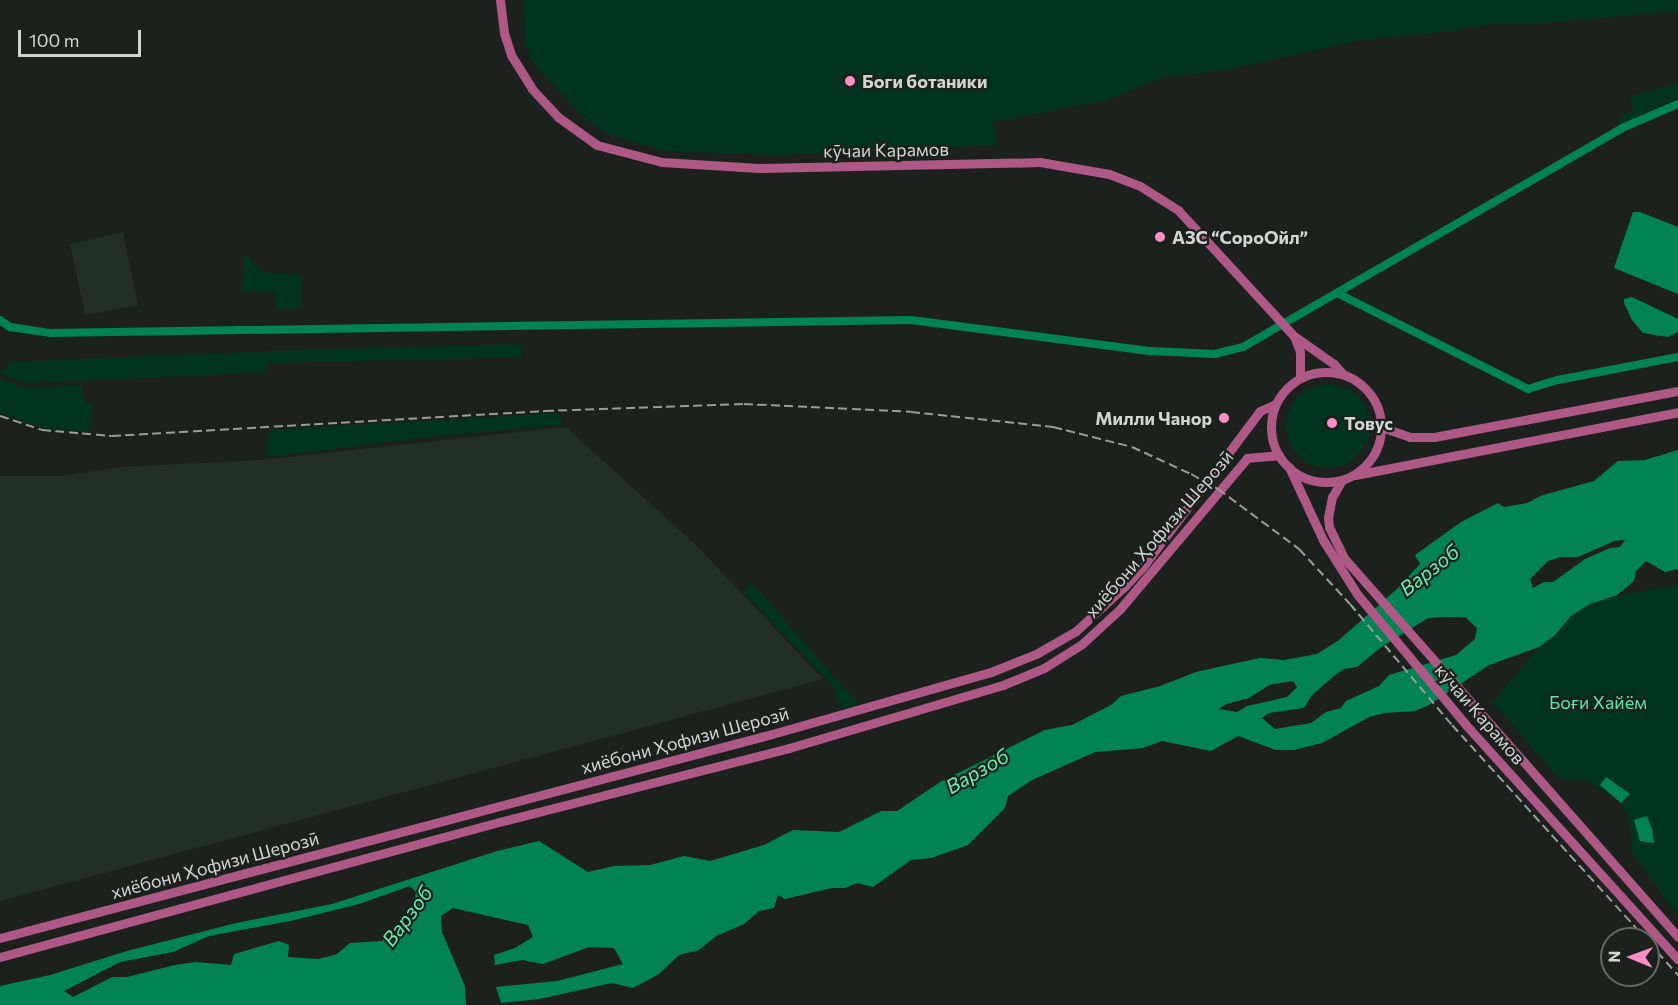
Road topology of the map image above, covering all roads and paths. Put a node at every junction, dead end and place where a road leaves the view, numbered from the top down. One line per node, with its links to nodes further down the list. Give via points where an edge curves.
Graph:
1 (500, 0): 2 (main road, кӯчаи Карамов, via 511,55 532,89 558,117 597,145 662,162 759,168 1040,162 1109,174 1140,186 1178,210)
2 (1294, 336): 3 (main road, кӯчаи Карамов); 4 (main road, кӯчаи Карамов, via 1300,352)
3 (1343, 374): 4 (main road, via 1313,373); 8 (main road, via 1362,385 1375,400)
4 (1300, 378): 6 (main road, хиёбони Ҳофизи Шерозӣ)
5 (1678, 391): 8 (main road, via 1434,437 1410,437)
6 (1276, 404): 9 (main road, via 1271,424); 13 (main road, хиёбони Ҳофизи Шерозӣ, via 1260,411 1142,567 1076,631 1036,654)
7 (1678, 412): 11 (main road)
8 (1381, 427): 11 (main road, via 1373,455)
9 (1279, 455): 10 (main road); 14 (main road, хиёбони Ҳофизи Шерозӣ, via 1247,458 1136,592 1082,644 1044,668)
10 (1289, 467): 12 (main road, via 1305,478 1323,482); 18 (main road, кӯчаи Карамов, via 1323,540 1357,594 1466,724)
11 (1353, 475): 12 (main road)
12 (1342, 480): 15 (main road, кӯчаи Карамов, via 1329,506 1329,527 1344,558)
13 (954, 683): 14 (main road); 16 (main road, хиёбони Ҳофизи Шерозӣ)
14 (958, 699): 17 (main road, хиёбони Ҳофизи Шерозӣ, via 789,748)
15 (1678, 937)
16 (0, 938)
17 (0, 957)
18 (1678, 960)

